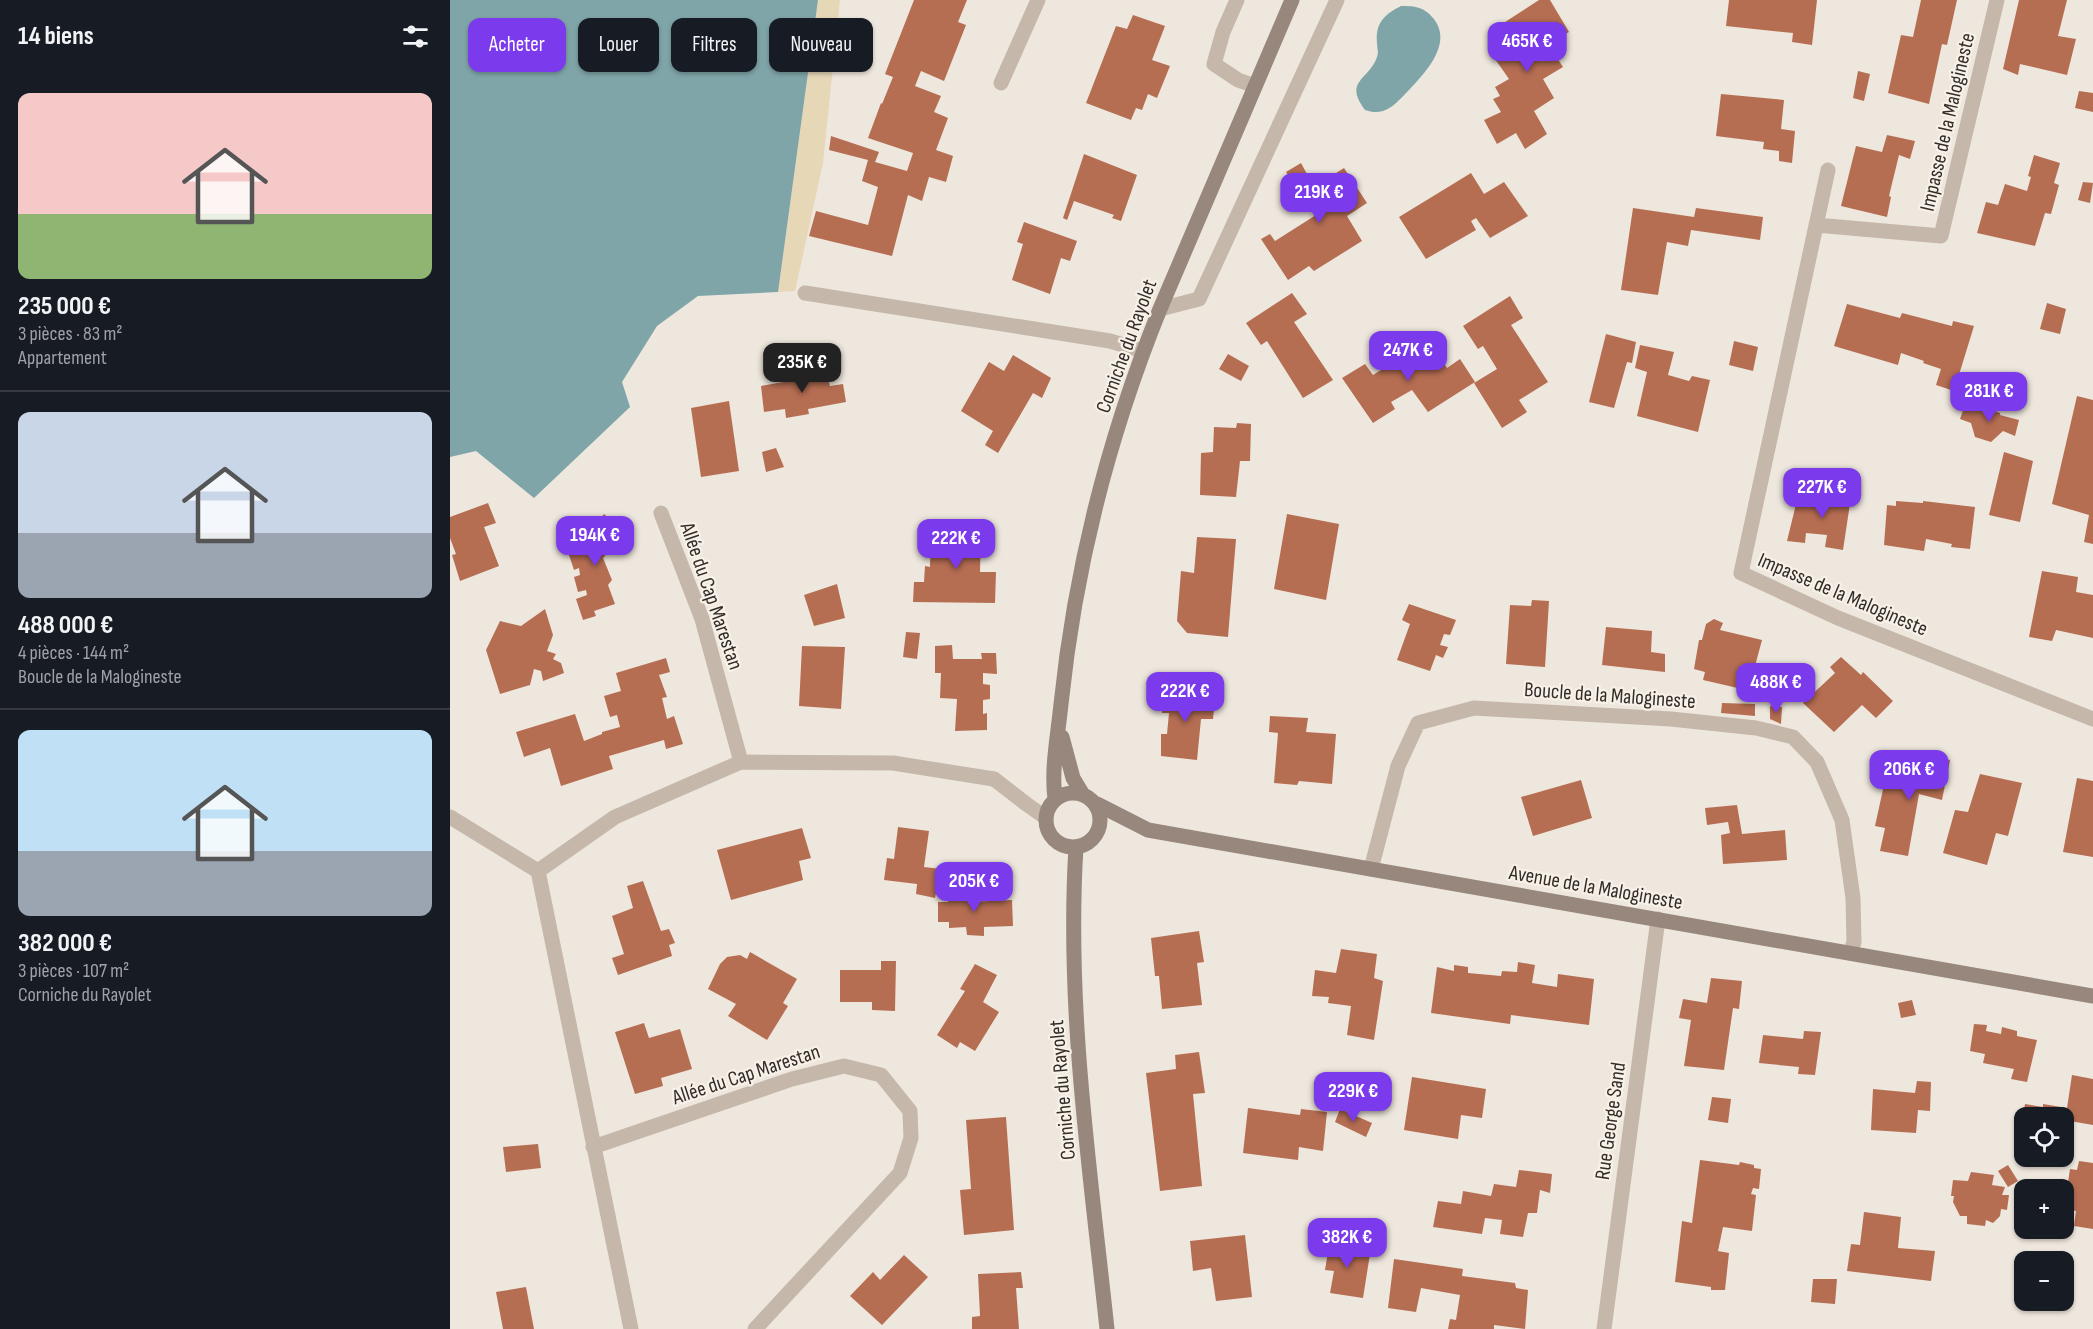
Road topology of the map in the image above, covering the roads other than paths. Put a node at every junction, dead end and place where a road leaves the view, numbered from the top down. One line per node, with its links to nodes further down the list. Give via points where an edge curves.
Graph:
1 (1038, 0): 6 (street)
2 (1237, 0): 7 (street, via 1214,64)
3 (1292, 0): 7 (main road, Corniche du Rayolet)
4 (1337, 0): 11 (street, via 1199,299)
5 (1997, 0): 9 (street, Impasse de la Malogineste, via 1941,236)
6 (1001, 84)
7 (1255, 86): 11 (main road, Corniche du Rayolet)
8 (1828, 170): 9 (street, Impasse de la Malogineste)
9 (1816, 225): 14 (street, Impasse de la Malogineste, via 1741,573 1838,618)
10 (805, 293): 12 (street, via 1110,341)
11 (1160, 309): 12 (main road, Corniche du Rayolet)
12 (1143, 351): 15 (main road, Corniche du Rayolet, via 1085,547)
13 (661, 513): 16 (street, Allée du Cap Marestan, via 702,619)
14 (2093, 719)
15 (1059, 724): 17 (main road, Corniche du Rayolet, via 1073,778); 18 (main road, Corniche du Rayolet)
16 (741, 762): 21 (street, via 893,763 994,779); 24 (street, via 615,817)
17 (1082, 793): 18 (main road, via 1063,794); 19 (main road, Corniche du Rayolet)
18 (1055, 799): 21 (main road, Corniche du Rayolet)
19 (1097, 804): 22 (main road, via 1101,813 1098,832 1085,845); 23 (main road, Avenue de la Malogineste, via 1148,830)
20 (450, 817): 24 (street)
21 (1046, 818): 22 (main road, via 1053,838 1067,847)
22 (1076, 847): 31 (main road, Corniche du Rayolet, via 1073,899 1076,1034)
23 (1371, 868): 25 (main road, Avenue de la Malogineste); 26 (street, Boucle de la Malogineste, via 1398,766 1418,723 1474,708 1756,728 1792,737 1817,762 1842,820 1853,898 1854,942)
24 (538, 871): 28 (street)
25 (1658, 920): 26 (main road, Avenue de la Malogineste); 32 (street, Rue George Sand)
26 (1850, 953): 27 (main road, Avenue de la Malogineste)
27 (2093, 996)
28 (593, 1147): 29 (street); 30 (street, Allée du Cap Marestan, via 792,1078 844,1066 881,1075 910,1111 911,1138 900,1173)
29 (631, 1329)
30 (755, 1329)
31 (1107, 1329)
32 (1604, 1329)

